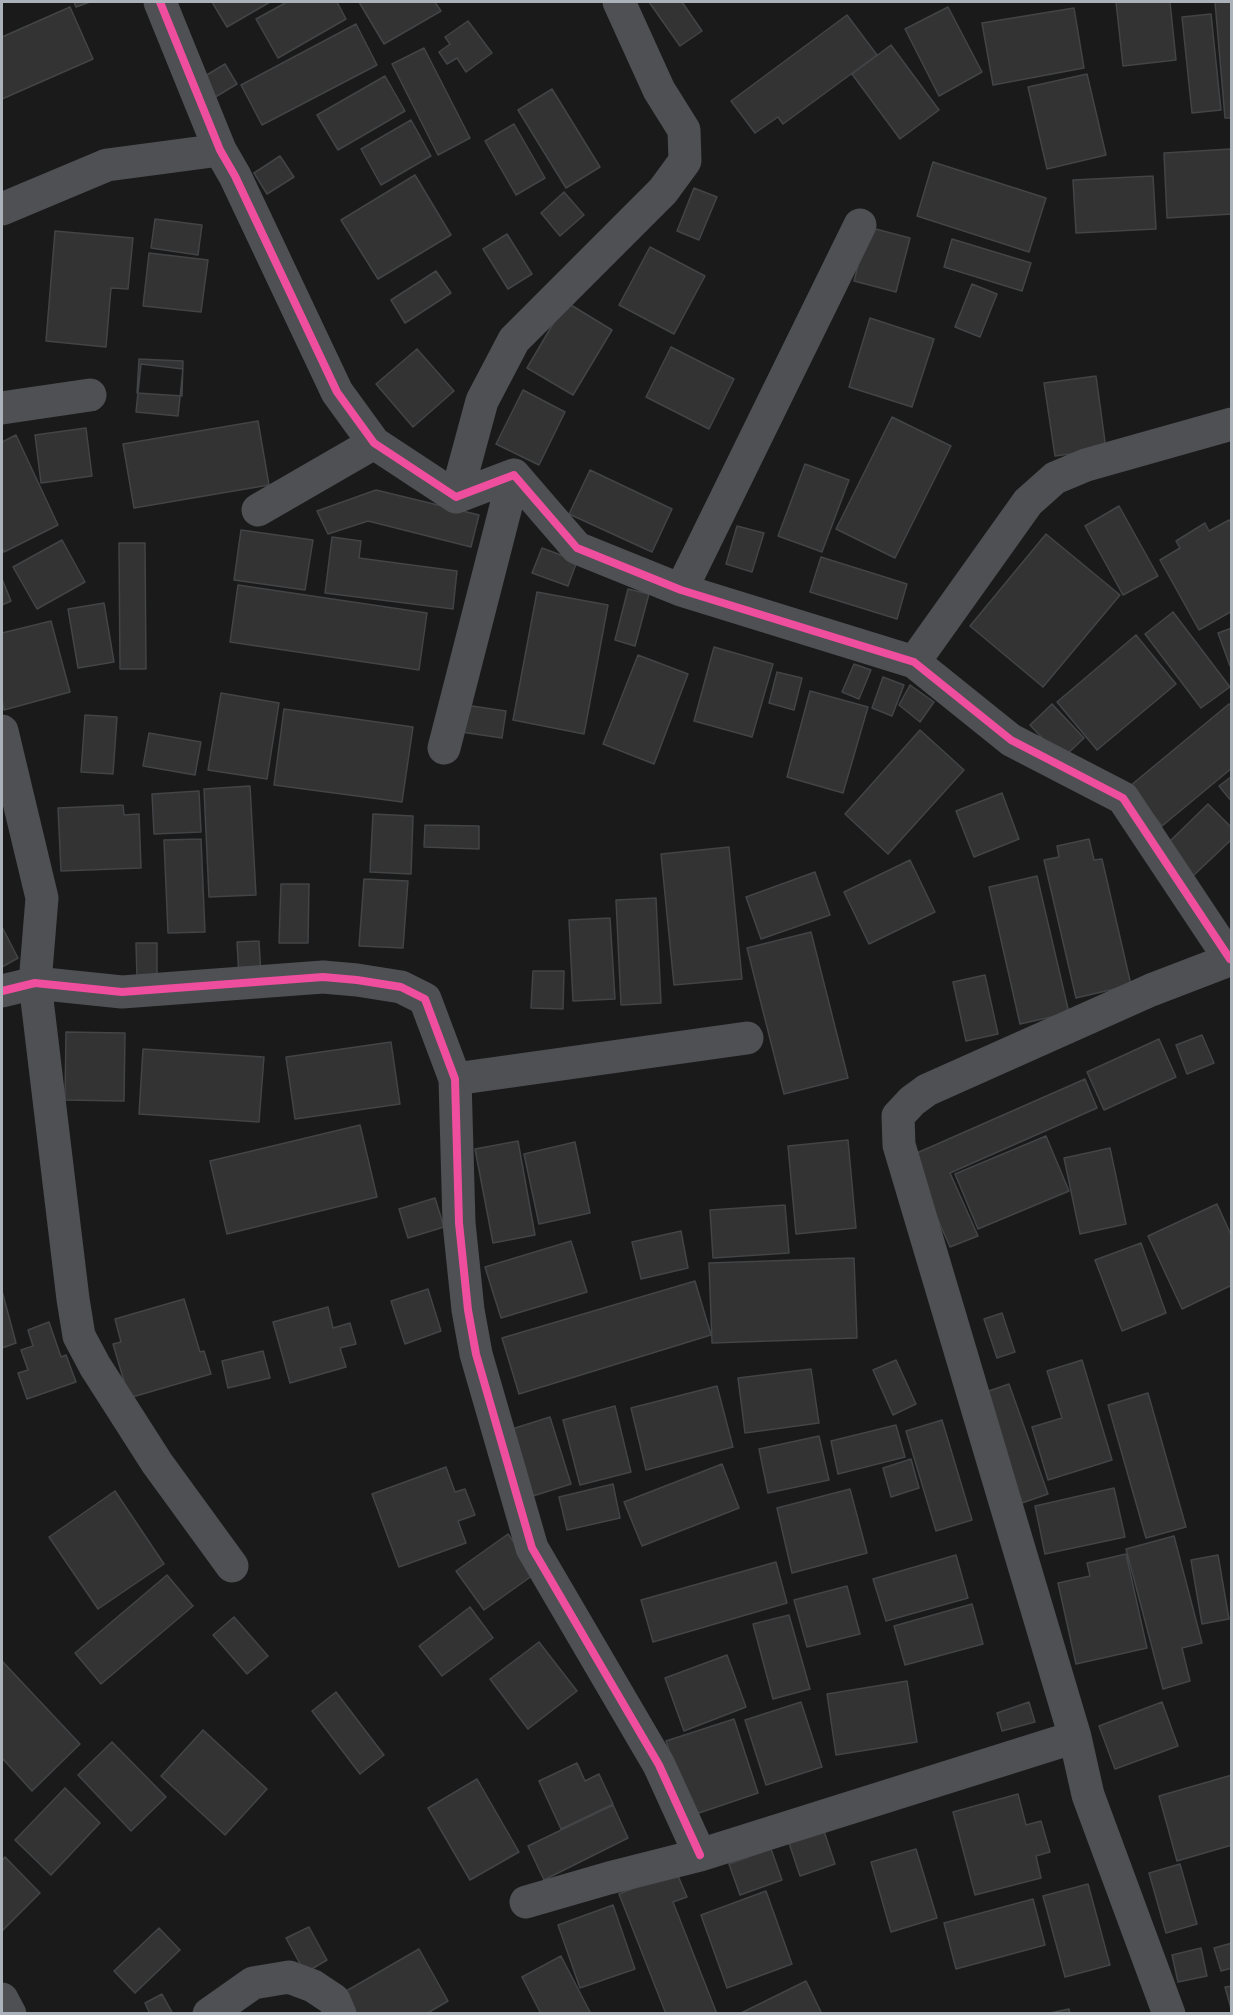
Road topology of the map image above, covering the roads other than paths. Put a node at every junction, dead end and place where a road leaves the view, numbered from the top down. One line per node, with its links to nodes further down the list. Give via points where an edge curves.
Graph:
1 (160, 2): 3 (street)
2 (619, 2): 11 (street, via 659,90 684,130 685,161 663,191 514,340 482,402)
3 (220, 150): 4 (street, via 107,165); 9 (street, via 337,392)
4 (2, 209)
5 (860, 225): 13 (street)
6 (90, 395): 7 (street)
7 (2, 408)
8 (1232, 424): 14 (street, via 1086,465 1055,478 1028,502)
9 (374, 443): 11 (street); 12 (street)
10 (514, 475): 11 (street); 13 (street, via 577,548); 16 (street)
11 (456, 497)
12 (258, 510)
13 (681, 590): 14 (street)
14 (914, 662): 17 (street, via 1011,740 1123,798)
15 (2, 731): 18 (street, via 42,898)
16 (444, 748)
17 (1231, 959): 23 (street, via 1151,990 927,1090 898,1116 899,1145)
18 (35, 983): 19 (street); 21 (street, via 122,992 323,977 401,987 425,999); 22 (street, via 79,1336 157,1463)
19 (2, 991)
20 (747, 1038): 21 (street)
21 (455, 1080): 24 (street, via 459,1223 468,1310 476,1354 532,1548 659,1765)
22 (232, 1566)
23 (1075, 1737): 24 (street); 30 (street, via 1088,1795)
24 (700, 1855): 25 (street)
25 (526, 1902)
26 (2, 1999): 27 (street)
27 (10, 2013)
28 (209, 2013): 29 (street, via 253,1983 289,1977 334,2000)
29 (340, 2013)
30 (1169, 2013)

